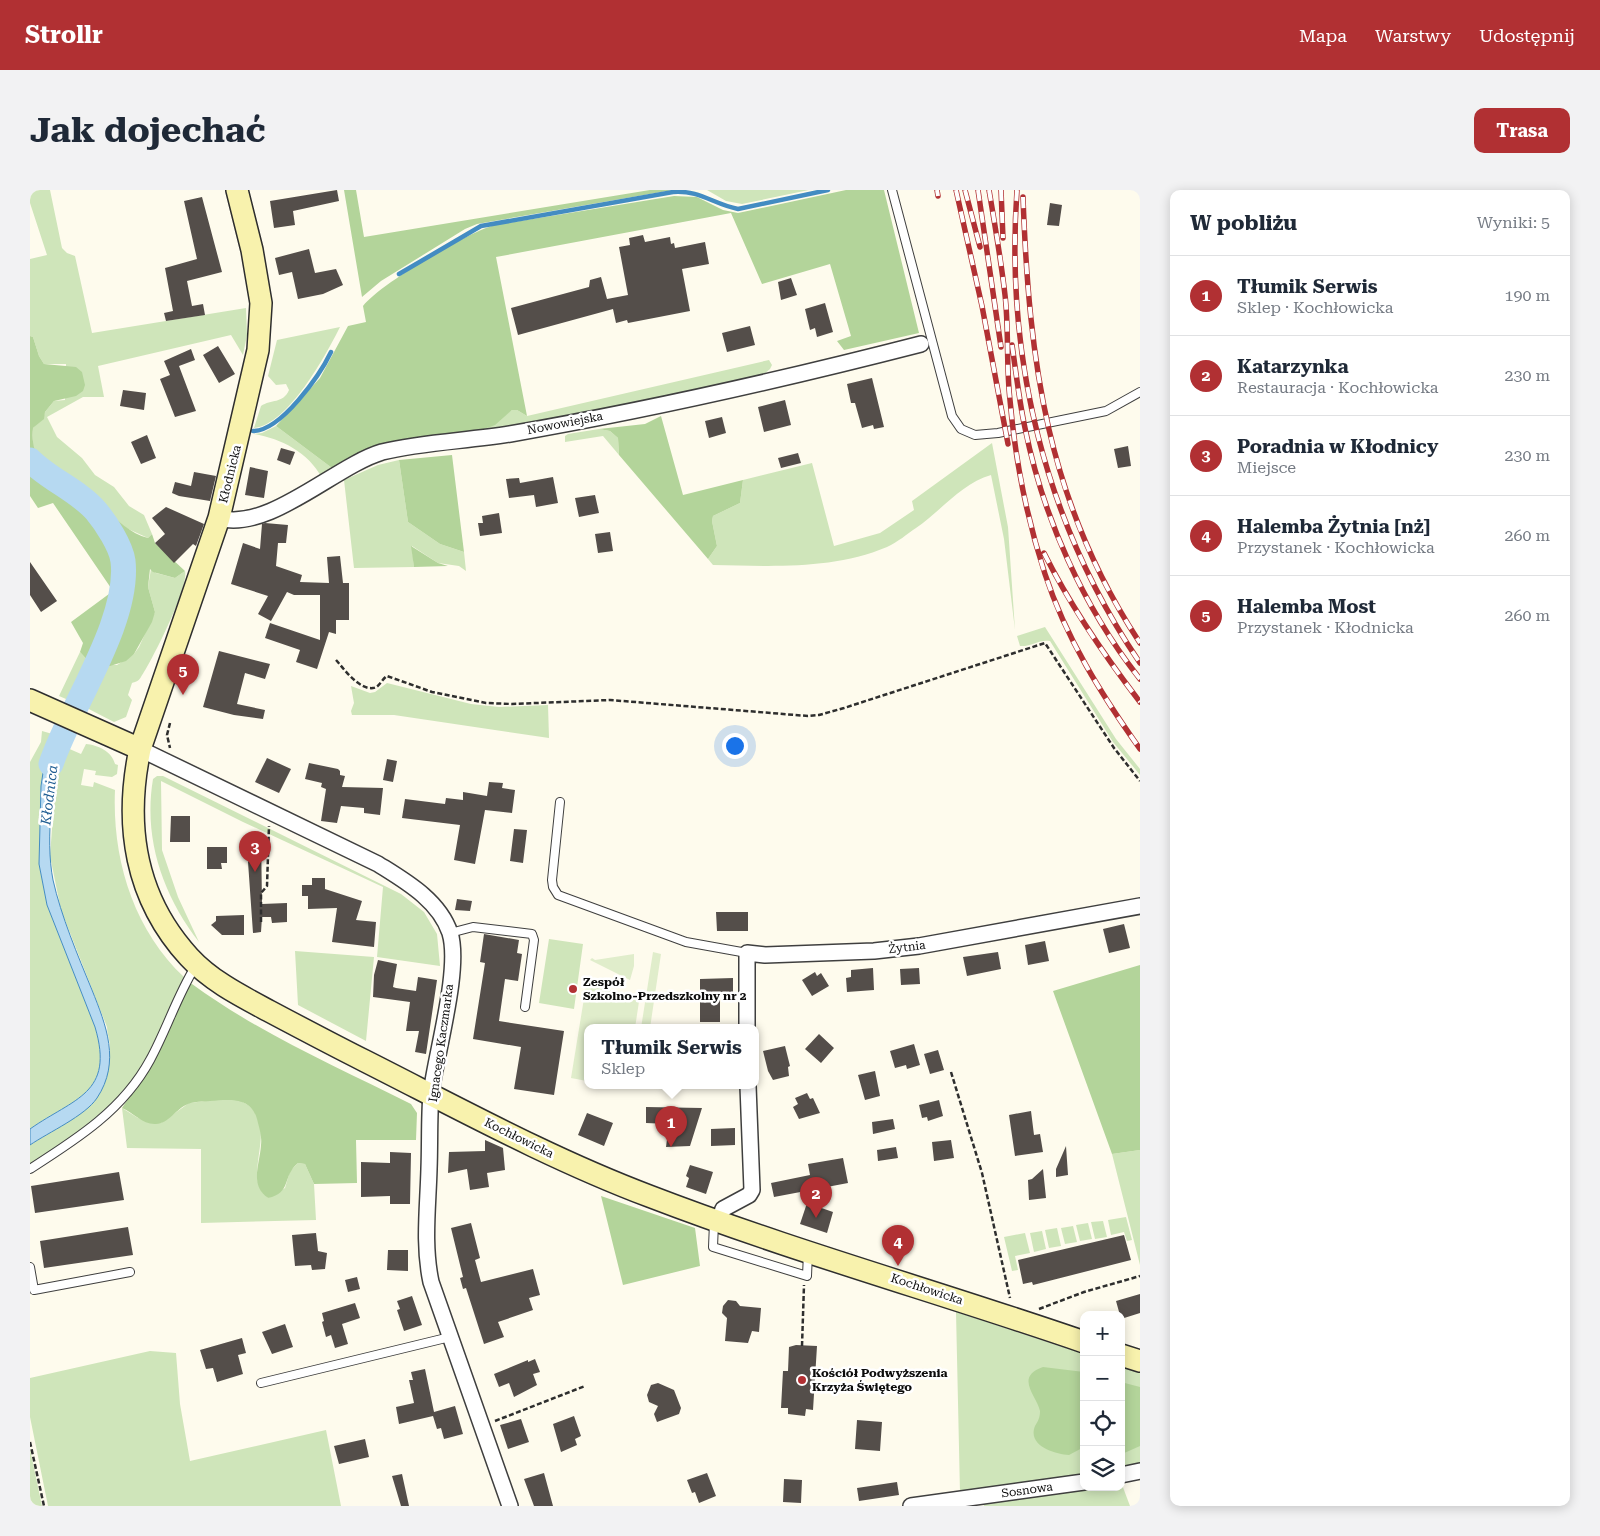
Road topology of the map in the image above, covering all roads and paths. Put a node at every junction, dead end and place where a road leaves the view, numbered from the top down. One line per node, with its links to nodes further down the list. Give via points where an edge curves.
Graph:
1 (237, 190): 5 (street, Kłodnicka, via 257,277 260,328 252,381)
2 (892, 190): 4 (lane, via 952,416 961,429 975,435 998,433 1106,412)
3 (921, 344): 5 (street, Nowowiejska, via 793,376 630,410 508,434 382,452 286,505 243,520)
4 (1140, 392)
5 (219, 518): 9 (street, Kłodnicka)
6 (336, 660): 11 (path, via 365,687 377,686 387,676 432,692 486,703 610,700 808,716 844,708 1045,643 1114,748)
7 (30, 700): 9 (street)
8 (170, 723): 10 (path, via 166,734)
9 (140, 749): 16 (street, Ignacego Kaczmarka, via 378,864 431,903 441,914); 18 (street, Kochłowicka, via 132,806 133,835 140,869 164,924)
10 (174, 755)
11 (1140, 781)
12 (560, 802): 17 (lane, via 552,880 558,895 686,942)
13 (278, 828): 15 (path, via 269,824 267,886 261,893)
14 (1140, 906): 17 (street, Żytnia, via 919,946 765,955)
15 (261, 922)
16 (450, 934): 19 (lane, via 473,927 532,934 534,940); 23 (street, Ignacego Kaczmarka, via 453,952 450,981)
17 (747, 952): 20 (street)
18 (197, 965): 23 (street, Kochłowicka, via 236,993); 24 (lane, via 150,1060 129,1092 115,1108 78,1138)
19 (525, 1007)
20 (747, 1024)
21 (951, 1072): 30 (path, via 982,1173 1010,1295)
22 (748, 1089): 25 (street, via 752,1190 749,1195 723,1209)
23 (431, 1095): 25 (street, Kochłowicka, via 579,1167); 32 (street, Ignacego Kaczmarka, via 426,1239 428,1268)
24 (30, 1169)
25 (716, 1221): 30 (street, Kochłowicka)
26 (30, 1267): 27 (lane, via 34,1290)
27 (130, 1272)
28 (1140, 1276): 31 (path, via 1040,1307)
29 (803, 1311): 34 (path)
30 (1011, 1317): 31 (street, Kochłowicka)
31 (1034, 1325): 33 (street, Kochłowicka)
32 (450, 1338): 37 (lane); 39 (street, Ignacego Kaczmarka)
33 (1080, 1341)
34 (802, 1346)
35 (1124, 1356): 36 (street)
36 (1140, 1361)
37 (261, 1384)
38 (585, 1386): 39 (path)
39 (482, 1426): 45 (street, Ignacego Kaczmarka)
40 (30, 1442): 44 (path)
41 (1140, 1471): 42 (street)
42 (1125, 1474)
43 (1080, 1483): 46 (street, Sosnowa)
44 (44, 1506)
45 (510, 1506)
46 (911, 1506)

